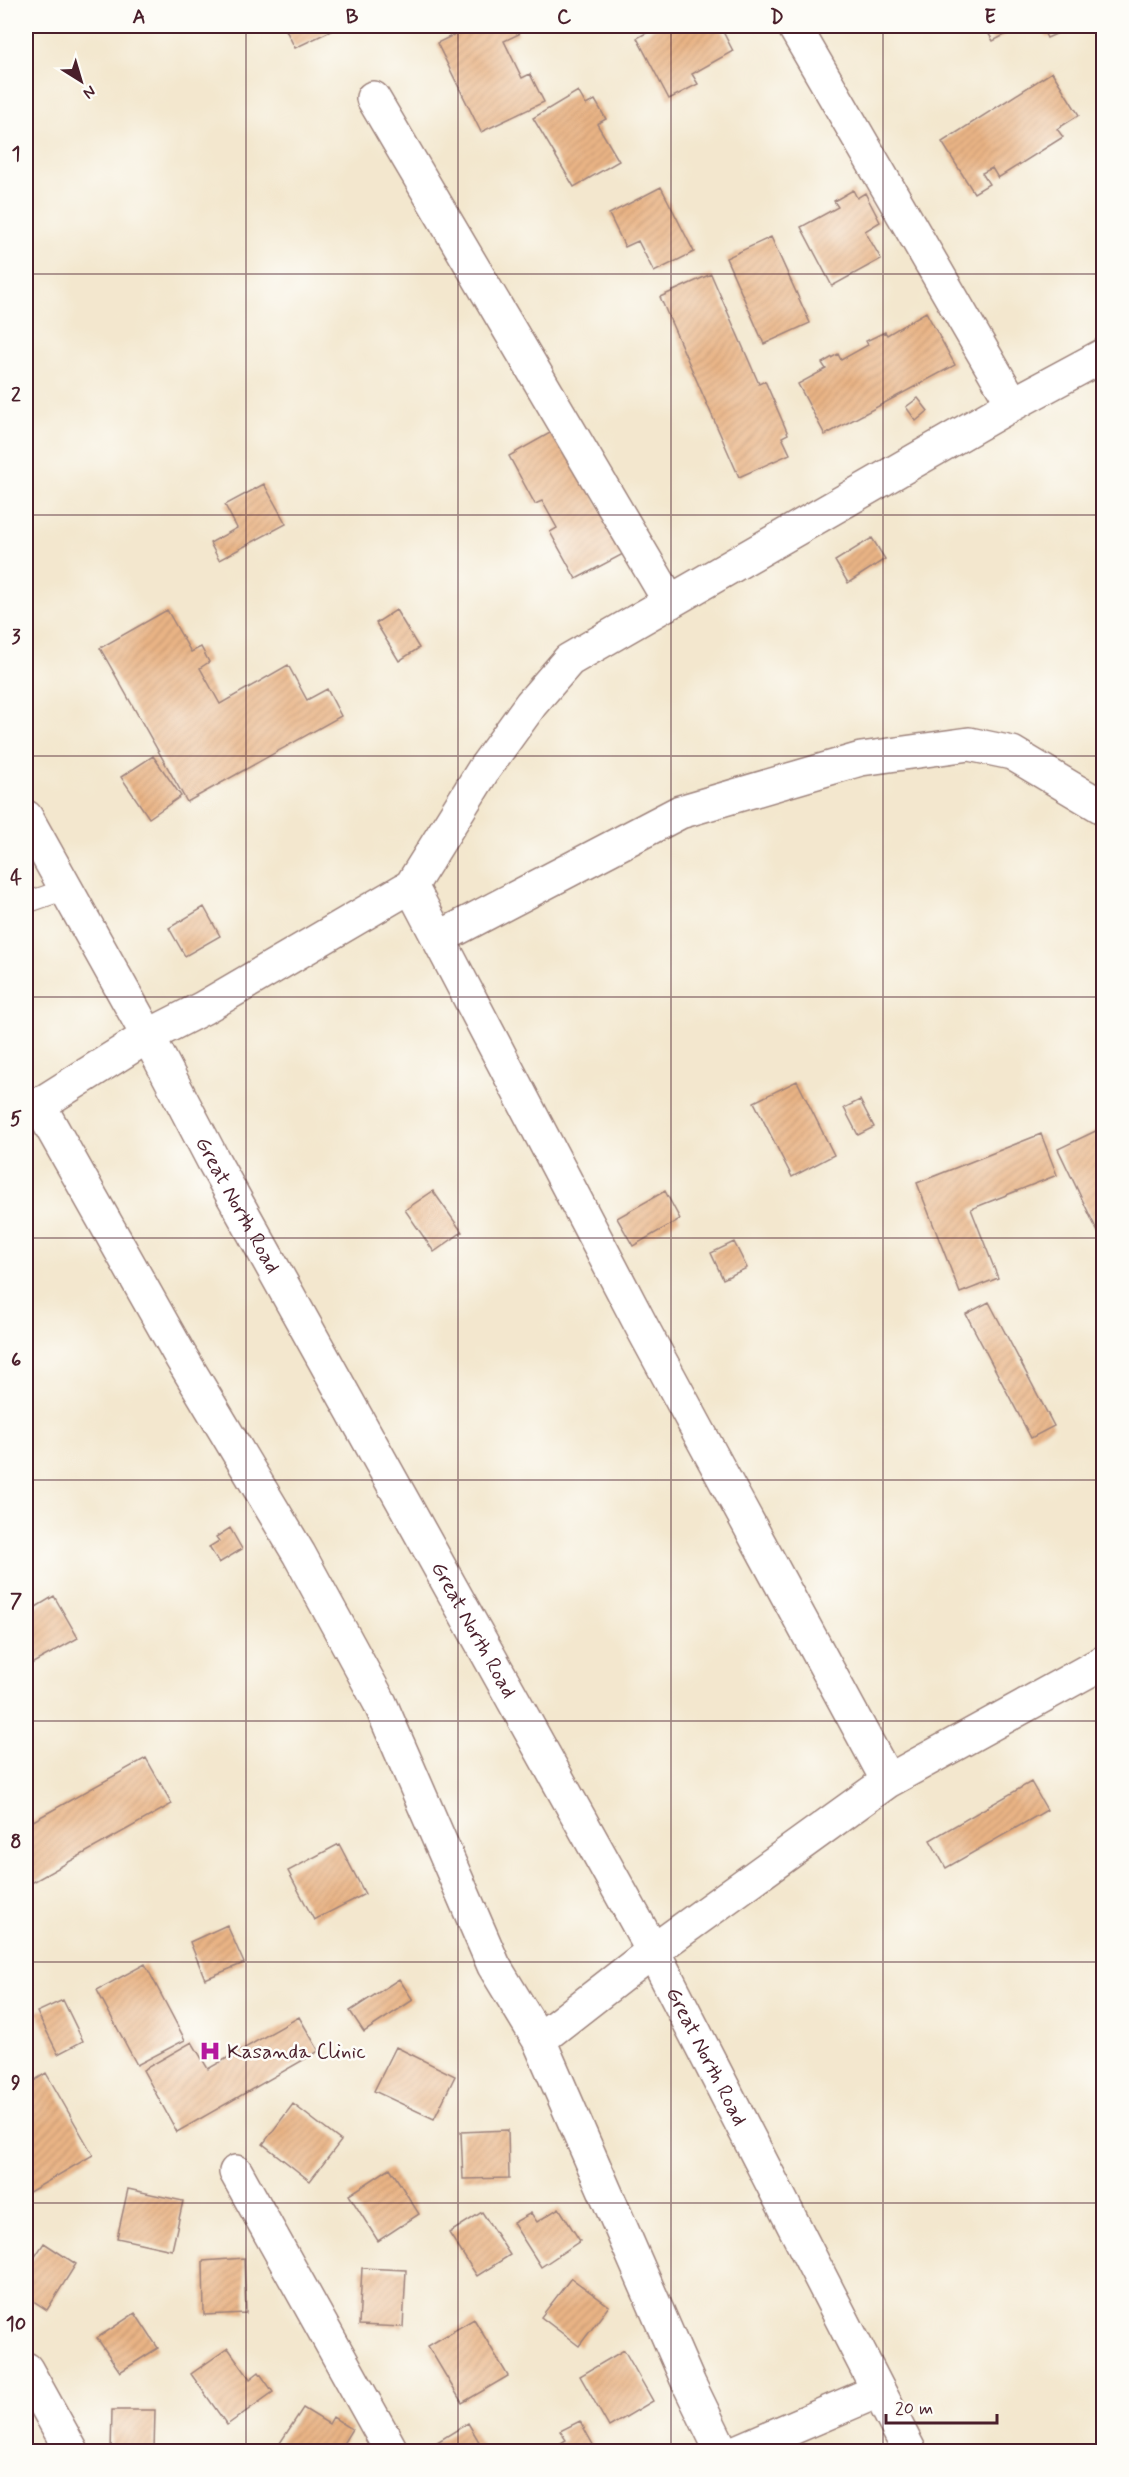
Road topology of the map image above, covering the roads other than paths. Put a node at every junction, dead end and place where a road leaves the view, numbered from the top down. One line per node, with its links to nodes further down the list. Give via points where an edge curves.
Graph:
1 (794, 26): 4 (main road)
2 (373, 98): 5 (main road)
3 (1104, 355): 4 (main road)
4 (1013, 404): 5 (main road)
5 (670, 602): 8 (main road, via 569,660 484,769)
6 (1104, 808): 11 (main road, via 1012,753 969,744 861,759 680,812)
7 (26, 817): 9 (main road, Great North Road)
8 (411, 886): 11 (main road); 12 (main road)
9 (66, 889): 10 (lane); 12 (main road, Great North Road)
10 (26, 903)
11 (439, 938): 15 (main road, via 643,1329)
12 (148, 1036): 13 (main road); 16 (main road, Great North Road, via 213,1160)
13 (32, 1109): 17 (main road, via 299,1554 380,1703 494,1966)
14 (1104, 1662): 15 (main road)
15 (888, 1781): 16 (main road)
16 (653, 1951): 17 (main road); 20 (main road, Great North Road)
17 (538, 2040): 23 (main road)
18 (236, 2172): 22 (main road)
19 (26, 2369): 21 (main road)
20 (878, 2391): 24 (main road); 25 (main road, Great North Road)
21 (72, 2451)
22 (392, 2451)
23 (722, 2451)
24 (736, 2451)
25 (910, 2451)

